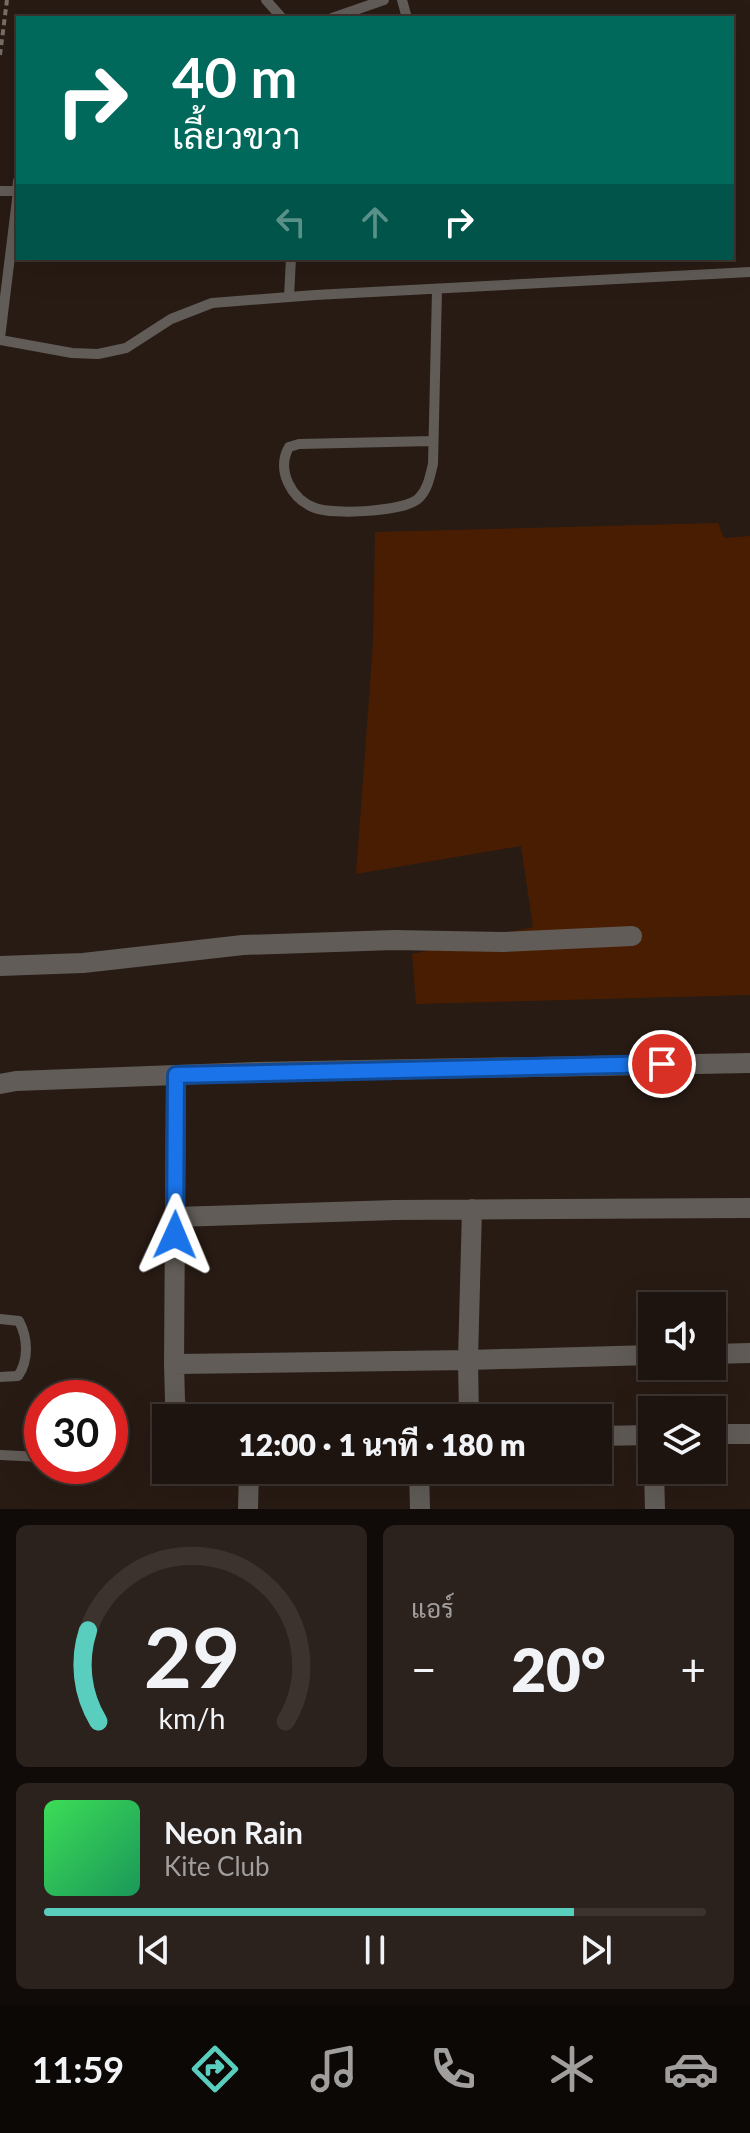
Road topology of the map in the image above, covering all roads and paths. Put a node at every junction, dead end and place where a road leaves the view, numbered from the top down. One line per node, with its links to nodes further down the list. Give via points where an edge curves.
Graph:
1 (7, 0): 6 (path)
2 (266, 0): 4 (lane)
3 (384, 0): 5 (lane)
4 (280, 16)
5 (338, 16)
6 (0, 55)
7 (16, 205): 12 (lane)
8 (291, 260): 11 (lane)
9 (750, 272): 10 (lane)
10 (437, 290): 11 (lane); 13 (lane)
11 (289, 297): 12 (lane, via 212,303 171,319 126,348 98,354)
12 (0, 339)
13 (433, 441): 13 (lane, via 299,444 289,447 283,464 290,487 318,509 398,507 417,500 428,485)
14 (632, 936): 15 (street, via 243,945 83,963)
15 (0, 966)
16 (750, 1063): 17 (street)
17 (176, 1075): 18 (street); 21 (street)
18 (0, 1084)
19 (750, 1208): 20 (street)
20 (472, 1209): 21 (street); 26 (street)
21 (175, 1217): 27 (street)
22 (0, 1319): 28 (lane, via 19,1321 25,1333 25,1366 18,1376)
23 (750, 1353): 24 (street)
24 (726, 1354)
25 (638, 1355): 26 (street)
26 (468, 1360): 27 (street); 30 (street)
27 (174, 1364): 29 (street)
28 (0, 1377)
29 (175, 1404)
30 (469, 1404)
31 (726, 1434): 32 (street)
32 (750, 1434)
33 (638, 1435): 34 (street)
34 (612, 1436)
35 (0, 1455): 36 (lane)
36 (24, 1456)
37 (249, 1484): 40 (street)
38 (419, 1484): 41 (street)
39 (654, 1484): 42 (street)
40 (248, 1509)
41 (420, 1509)
42 (655, 1509)

